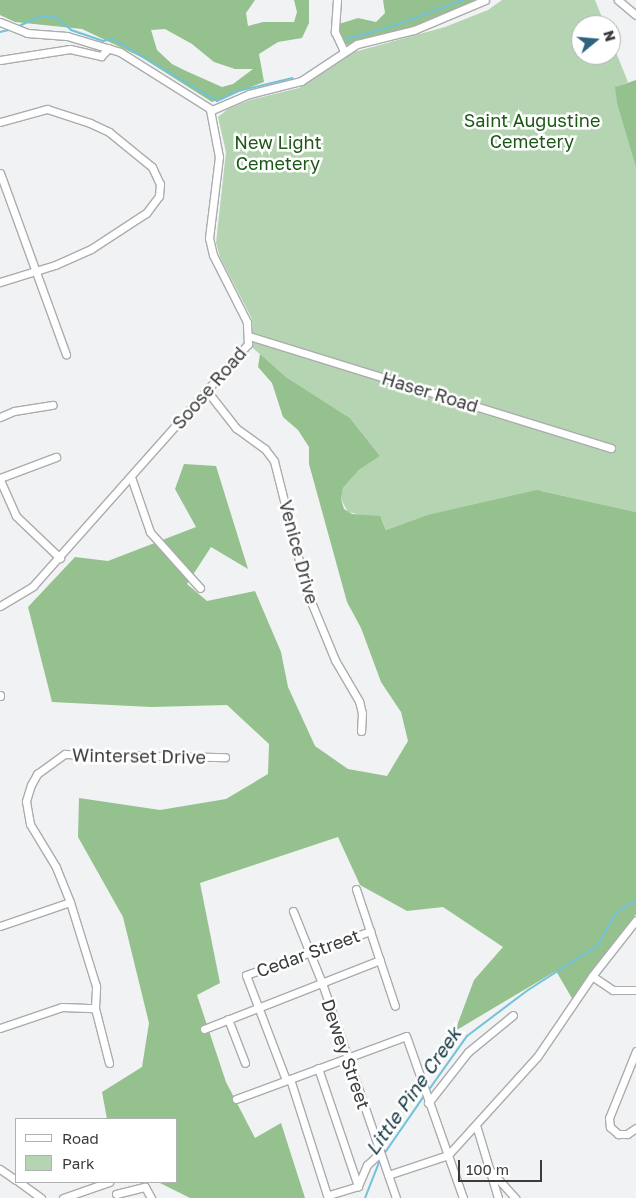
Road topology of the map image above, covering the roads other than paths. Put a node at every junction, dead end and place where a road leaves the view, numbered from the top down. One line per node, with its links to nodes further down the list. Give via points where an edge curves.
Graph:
1 (337, 0): 7 (street, via 335,32)
2 (486, 0): 7 (street, via 430,25 360,43)
3 (618, 0): 4 (street)
4 (636, 15)
5 (0, 22): 6 (street, via 21,32 67,36)
6 (109, 48): 8 (street, via 101,56 70,49); 9 (street, via 137,60)
7 (344, 51): 9 (street, via 302,81 249,94)
8 (0, 60)
9 (210, 110): 14 (street, Soose Road, via 219,157 209,228 211,248 247,322)
10 (0, 122): 12 (street, via 42,110 65,114 109,132 152,167 159,179 156,203 139,219 84,253)
11 (0, 173): 12 (street)
12 (34, 271): 13 (street); 15 (street)
13 (0, 282)
14 (249, 336): 16 (street, Soose Road, via 245,350); 19 (street, Haser Road)
15 (66, 354)
16 (207, 392): 21 (street, Soose Road); 26 (street, Venice Drive, via 241,434 266,449 274,461 305,586 335,660 359,701)
17 (53, 405): 18 (street, via 14,411)
18 (0, 417)
19 (610, 448)
20 (56, 457): 22 (street)
21 (131, 478): 23 (street, Soose Road); 24 (street, via 150,532)
22 (0, 479): 23 (street, via 16,516)
23 (60, 558): 25 (street, Soose Road, via 23,594)
24 (200, 588)
25 (0, 606)
26 (361, 731)
27 (225, 757): 29 (street, Winterset Drive, via 66,754 37,774 26,801 30,824 56,868)
28 (356, 889): 33 (street)
29 (70, 902): 32 (street); 40 (street, Winterset Drive, via 96,986)
30 (293, 911): 34 (street, Dewey Street)
31 (636, 920): 36 (street)
32 (0, 926)
33 (370, 931): 34 (street, Cedar Street); 35 (street)
34 (309, 953): 37 (street, Dewey Street); 41 (street, Cedar Street, via 246,975)
35 (380, 960): 37 (street); 39 (street)
36 (592, 976): 38 (street, via 613,990); 54 (street, via 546,1046)
37 (322, 983): 41 (street); 47 (street, Dewey Street)
38 (636, 990)
39 (395, 1006)
40 (96, 1008): 44 (street, via 62,1008); 48 (street, Winterset Drive)
41 (258, 1008): 43 (street); 51 (street)
42 (513, 1015): 53 (street, via 468,1052)
43 (228, 1019): 45 (street); 49 (street)
44 (1, 1025)
45 (204, 1029)
46 (636, 1051): 55 (street, via 609,1118 610,1127 618,1134 627,1134)
47 (347, 1058): 50 (street); 53 (street, via 406,1036); 56 (street, Dewey Street)
48 (109, 1062)
49 (245, 1063)
50 (318, 1068): 51 (street); 65 (street)
51 (288, 1080): 52 (street); 67 (street)
52 (236, 1099)
53 (428, 1100): 57 (street)
54 (476, 1125): 57 (street); 59 (street)
55 (636, 1128)
56 (380, 1153): 60 (street, Dewey Street); 65 (street, via 366,1165)
57 (448, 1155): 60 (street); 72 (street)
58 (0, 1168): 61 (street)
59 (488, 1168): 73 (street); 74 (street)
60 (388, 1175): 71 (street, Dewey Street)
61 (15, 1179)
62 (20, 1183): 68 (street)
63 (106, 1183): 69 (street)
64 (110, 1183): 66 (street)
65 (358, 1186): 67 (street)
66 (117, 1196): 70 (street, via 145,1187)
67 (329, 1196)
68 (41, 1198)
69 (63, 1198)
70 (150, 1198)
71 (396, 1198)
72 (463, 1198)
73 (498, 1198)
74 (515, 1198)

